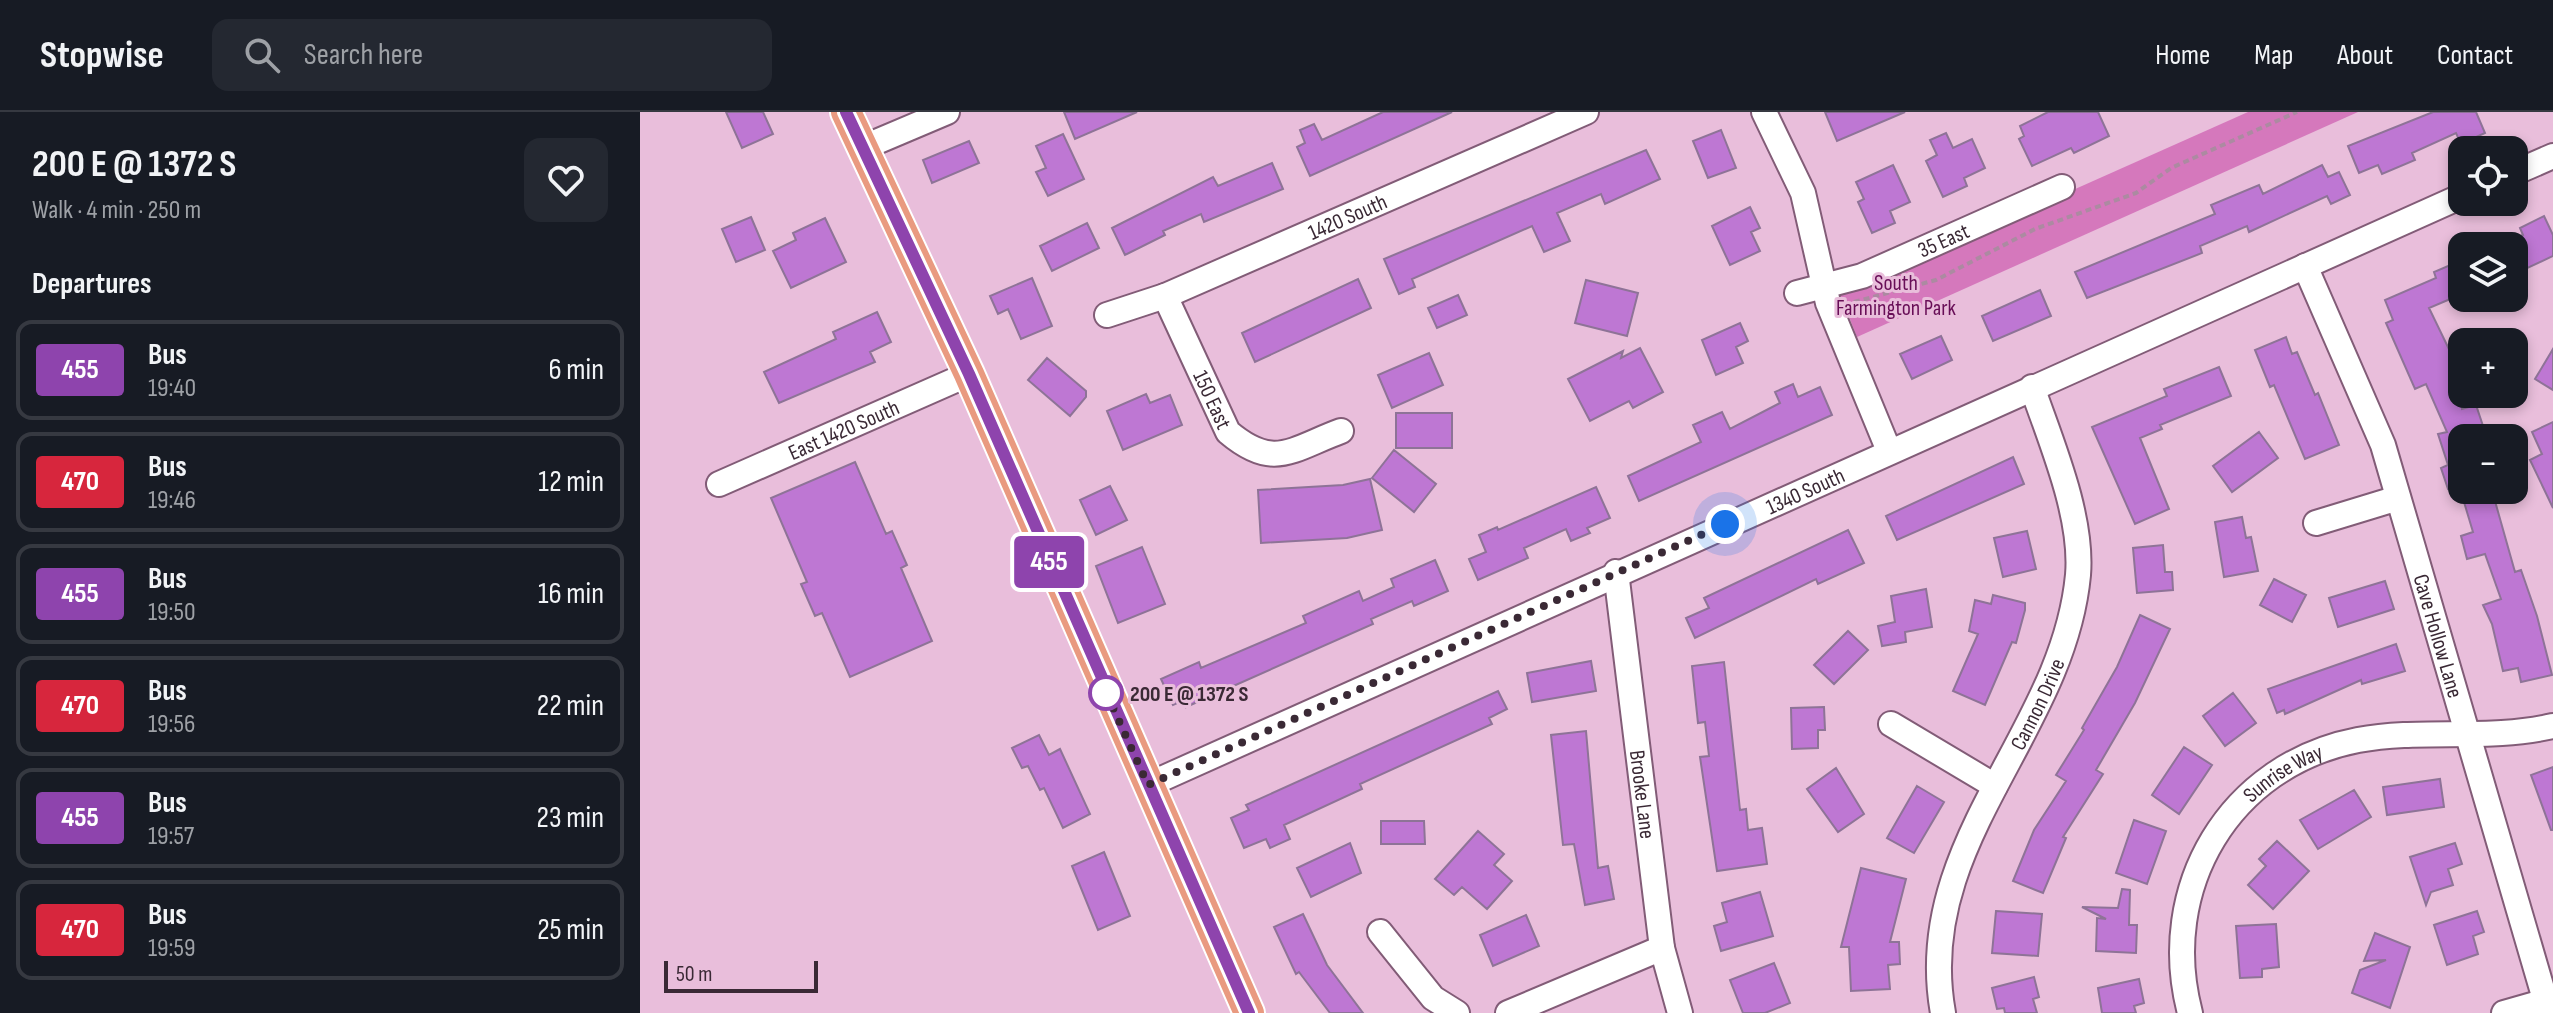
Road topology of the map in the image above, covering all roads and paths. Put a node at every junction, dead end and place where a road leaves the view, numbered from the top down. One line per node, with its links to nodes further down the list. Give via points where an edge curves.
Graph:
1 (846, 112): 6 (main road)
2 (947, 112): 6 (street)
3 (1586, 112): 13 (street, 1420 South)
4 (1764, 112): 14 (street, via 1803,193)
5 (2297, 112): 14 (path, via 2171,168 2136,193 2035,229 1936,280 1859,302)
6 (862, 148): 16 (main road)
7 (2553, 156): 8 (street)
8 (2528, 167)
9 (2062, 187): 14 (street, 35 East)
10 (2448, 202): 11 (street, 1340 South)
11 (2305, 266): 17 (street, 1340 South); 21 (street, Cave Hollow Lane, via 2383,445)
12 (1797, 293): 14 (street, 35 East)
13 (1165, 296): 15 (street, 1420 South); 18 (street, 150 East, via 1228,432 1246,447 1274,456)
14 (1826, 296): 19 (street)
15 (1107, 315)
16 (969, 374): 20 (street, East 1420 South); 27 (main road)
17 (2032, 387): 19 (street, 1340 South); 28 (street, Cannon Drive, via 2063,477 2078,572 2069,631)
18 (1341, 431)
19 (1889, 451): 23 (street, 1340 South)
20 (719, 484)
21 (2398, 498): 22 (street); 26 (street, Cave Hollow Lane)
22 (2316, 523)
23 (1616, 572): 27 (street, 1340 South); 30 (street, Brooke Lane)
24 (1891, 724): 28 (street)
25 (2553, 726): 26 (street, Sunrise Way)
26 (2468, 733): 31 (street, Cave Hollow Lane); 37 (street, Sunrise Way, via 2361,739 2331,746 2290,765 2251,795 2208,844 2193,878 2181,956)
27 (1148, 785): 32 (main road)
28 (1995, 786): 36 (street, Cannon Drive, via 1943,909 1937,945)
29 (1380, 932): 33 (street, via 1433,998)
30 (1662, 948): 34 (street); 35 (street, Brooke Lane)
31 (2548, 1007): 38 (street)
32 (1249, 1013)
33 (1457, 1013)
34 (1508, 1013)
35 (1680, 1013)
36 (1943, 1013)
37 (2190, 1013)
38 (2504, 1013)

